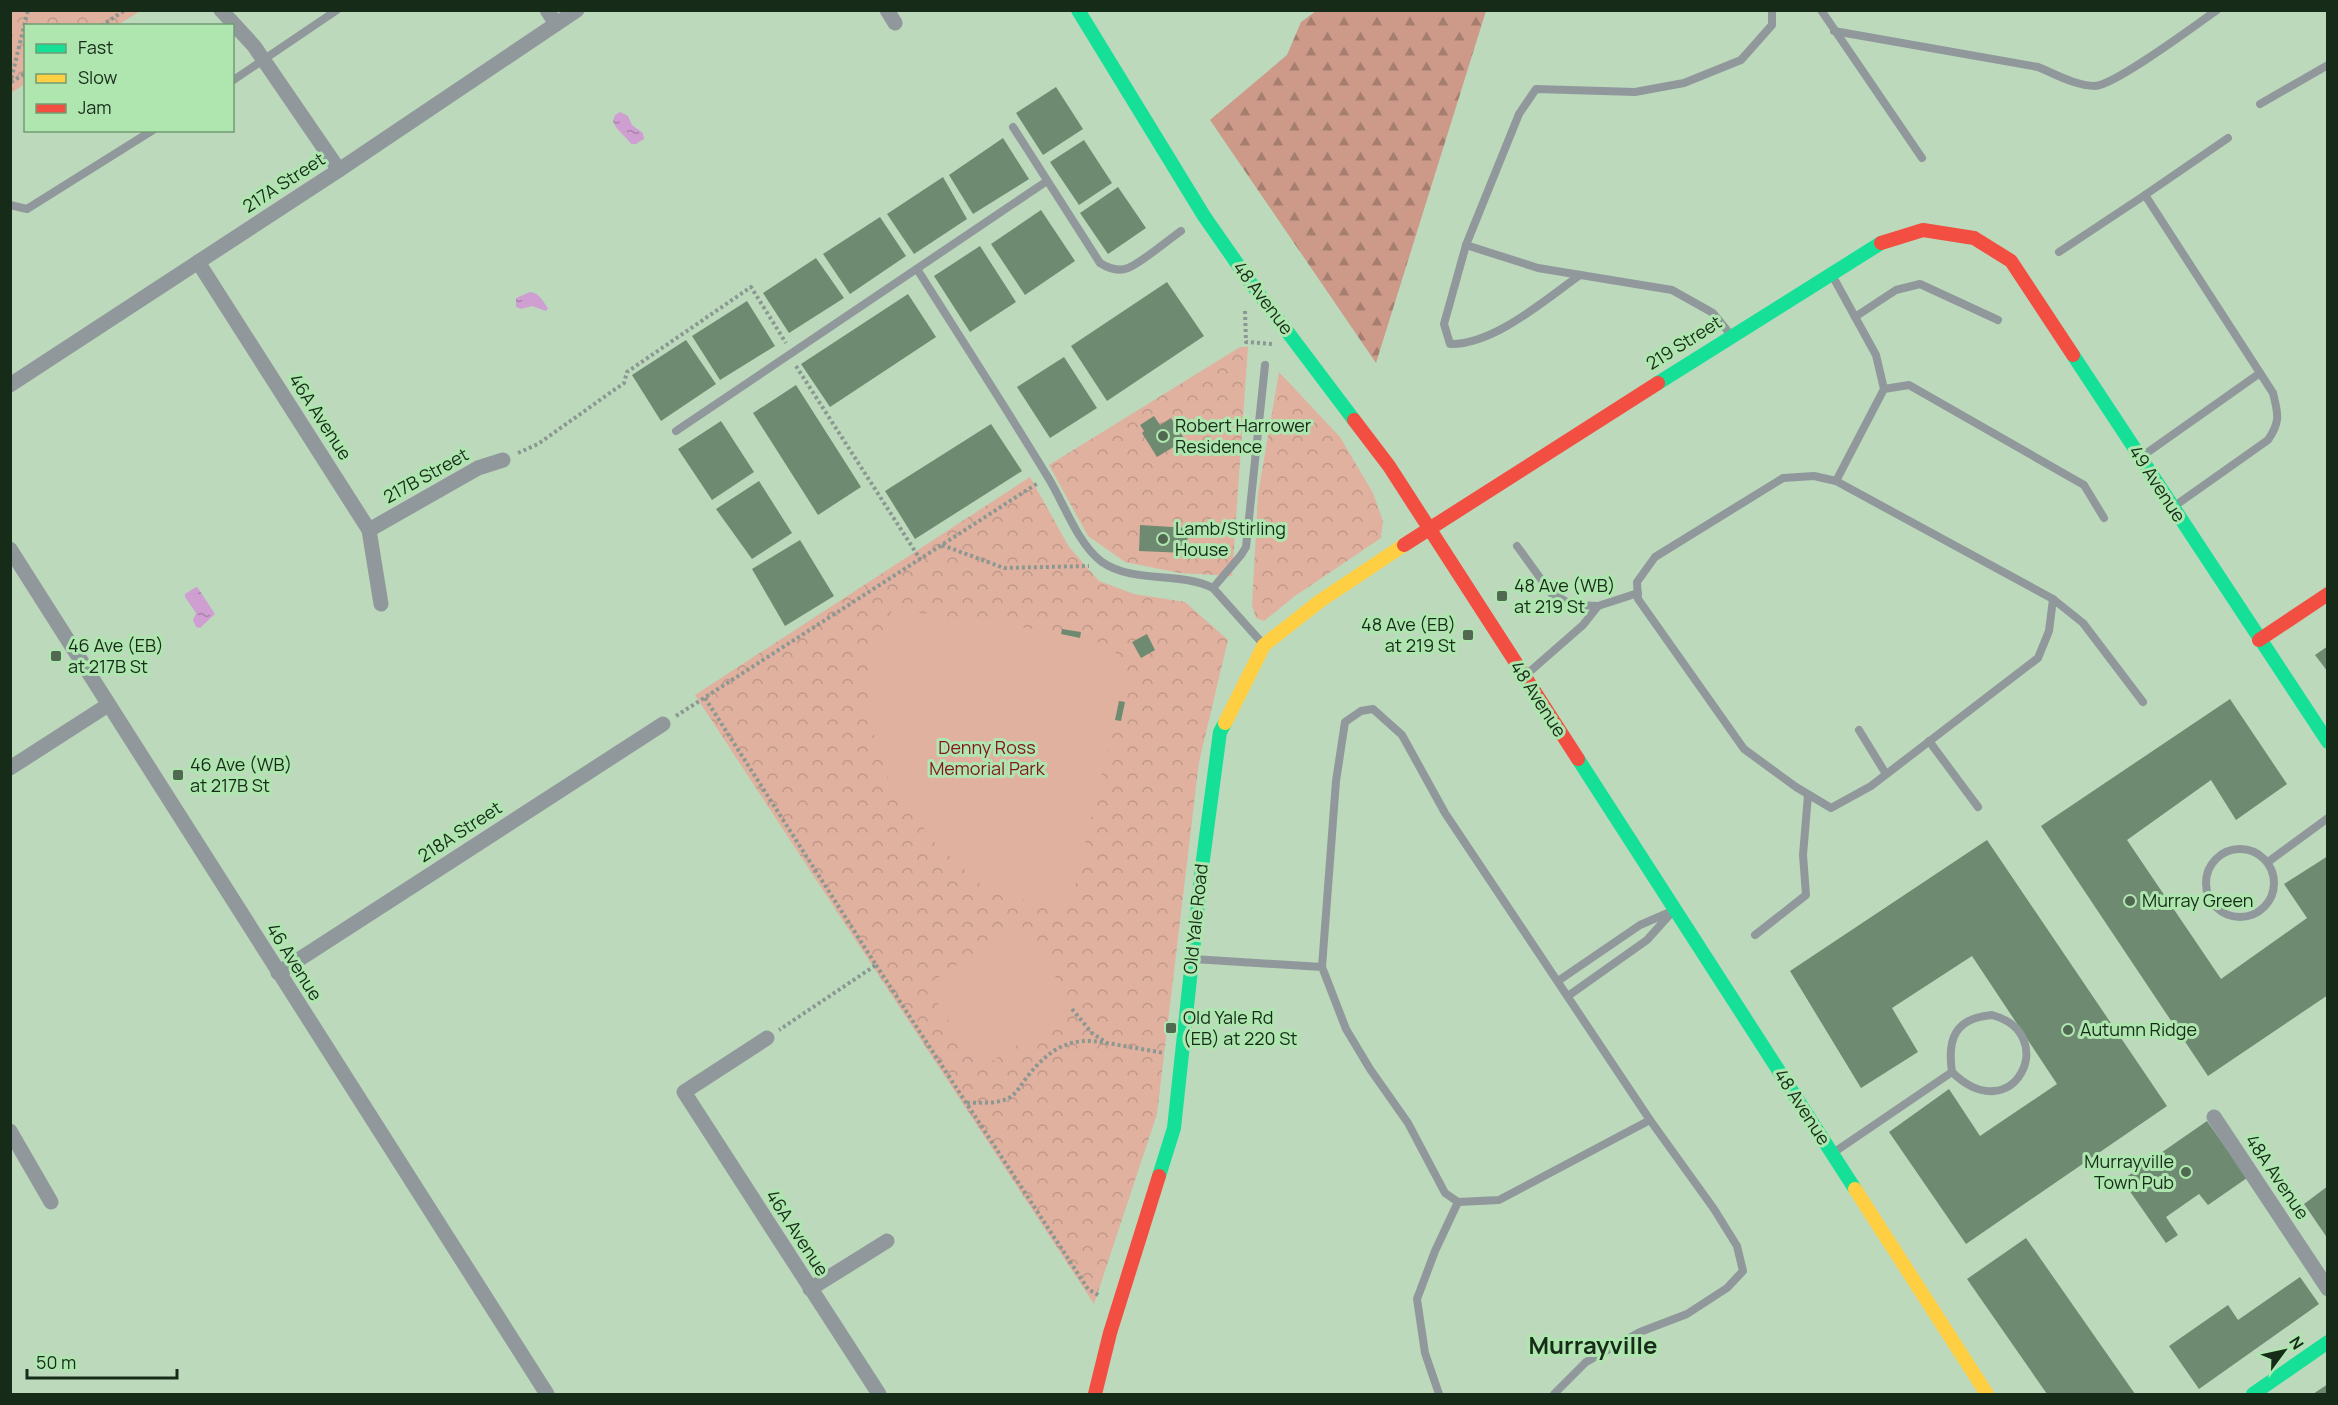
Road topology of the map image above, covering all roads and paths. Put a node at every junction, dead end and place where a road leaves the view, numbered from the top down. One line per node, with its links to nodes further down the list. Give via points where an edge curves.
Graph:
1 (125, 10): 10 (path)
2 (221, 10): 11 (street)
3 (337, 10): 16 (lane)
4 (547, 10): 13 (street)
5 (577, 10): 13 (street, 217A Street)
6 (1078, 10): 54 (street, 48 Avenue, via 1204,216 1389,466)
7 (1772, 10): 32 (lane, via 1772,25 1741,60 1684,83 1635,92 1536,89 1519,114)
8 (1821, 10): 15 (lane)
9 (2217, 10): 15 (lane, via 2117,78 2096,86 2038,67)
10 (104, 24)
11 (234, 24)
12 (234, 24): 16 (street)
13 (556, 24): 26 (street, 217A Street)
14 (24, 27): 20 (path)
15 (1834, 31): 25 (lane)
16 (265, 61): 19 (lane); 26 (street)
17 (2328, 65): 21 (lane)
18 (24, 74): 20 (path)
19 (234, 80)
20 (11, 82)
21 (2260, 104)
22 (1013, 127): 27 (lane)
23 (150, 132): 29 (lane, via 27,209)
24 (2228, 138): 28 (lane)
25 (1922, 158)
26 (339, 170): 34 (street, 217A Street)
27 (1047, 181): 30 (lane, via 1106,267 1128,268); 35 (lane)
28 (2145, 195): 33 (lane); 44 (lane)
29 (10, 206)
30 (1180, 231)
31 (1974, 238): 36 (street, 219 Street, via 1923,230 1876,245); 48 (street, 49 Avenue, via 2011,261)
32 (1466, 245): 37 (lane, via 1538,268); 37 (lane, via 1444,324 1450,344 1461,344 1507,327)
33 (2059, 252)
34 (198, 262): 45 (street, 217A Street); 55 (street, 46A Avenue)
35 (917, 269): 47 (lane); 50 (lane)
36 (1831, 273): 39 (lane); 41 (street, 219 Street)
37 (1580, 275): 41 (lane, via 1672,290 1713,313)
38 (1246, 304): 42 (path, via 1246,342)
39 (1855, 317): 40 (lane, via 1896,290 1920,284); 46 (lane, via 1876,355)
40 (1998, 320)
41 (1732, 336): 54 (street, 219 Street)
42 (1276, 344)
43 (1265, 365): 60 (lane, via 1248,537 1241,555)
44 (2260, 373): 48 (lane); 52 (lane, via 2273,393 2278,412 2277,426 2268,440)
45 (10, 385)
46 (1884, 389): 51 (lane); 53 (lane, via 1910,385 2084,485)
47 (676, 431)
48 (2139, 458): 52 (street, 49 Avenue)
49 (503, 460): 55 (street, 217B Street, via 478,468)
50 (1048, 476): 56 (path); 59 (lane, via 1089,549)
51 (1836, 481): 61 (lane, via 1814,476 1783,478 1655,557 1637,582); 63 (lane)
52 (2172, 507): 66 (street, 49 Avenue)
53 (2104, 518)
54 (1428, 529): 67 (street, Old Yale Road, via 1320,601); 68 (street, 48 Avenue)
55 (369, 530): 64 (street, 46A Avenue)
56 (942, 544): 59 (path, via 1004,568 1085,568); 69 (path)
57 (1517, 546): 65 (lane, via 1551,593 1572,605)
58 (10, 549): 71 (street, 46 Avenue)
59 (1102, 562): 60 (lane, via 1127,571)
60 (1213, 588): 67 (lane)
61 (1638, 593): 65 (lane); 78 (lane, via 1638,599 1744,749)
62 (2328, 594): 66 (street)
63 (2053, 598): 70 (lane, via 2083,622); 74 (lane, via 2049,631 2038,658)
64 (381, 604)
65 (1598, 606): 68 (lane, via 1583,625)
66 (2259, 640): 75 (street, 49 Avenue)
67 (1264, 645): 84 (street, Old Yale Road, via 1220,732)
68 (1524, 677): 82 (street, 48 Avenue)
69 (705, 698): 72 (path); 85 (path)
70 (2143, 702)
71 (108, 705): 76 (street); 87 (street, 46 Avenue)
72 (663, 724): 87 (street, 218A Street)
73 (1859, 730): 77 (lane)
74 (1929, 741): 77 (lane); 79 (lane)
75 (2328, 742)
76 (10, 768)
77 (1886, 774): 78 (lane, via 1832,808)
78 (1808, 795): 83 (lane, via 1803,855 1806,894)
79 (1978, 807)
80 (2328, 818): 81 (lane)
81 (2268, 862): 81 (lane, via 2249,849 2238,848 2217,857 2206,876 2209,899 2216,908 2236,917 2258,912 2266,905 2275,884)
82 (1674, 910): 88 (lane, via 1640,925); 89 (lane, via 1647,940); 99 (street, 48 Avenue)
83 (1755, 935)
84 (1192, 959): 86 (lane); 93 (street, Old Yale Road)
85 (876, 965): 91 (path); 95 (path)
86 (1322, 968): 88 (lane, via 1336,781 1345,722 1361,711 1373,709 1402,735 1445,813); 101 (lane, via 1346,1029 1408,1123 1444,1193)
87 (278, 973): 107 (street, 46 Avenue)
88 (1558, 981): 89 (lane)
89 (1568, 996): 97 (lane)
90 (1072, 1009): 92 (path)
91 (767, 1038): 103 (street, 46A Avenue, via 684,1092)
92 (1107, 1044): 93 (path); 95 (path, via 1088,1040 1059,1046 1015,1094 1004,1100)
93 (1181, 1055): 105 (street, Old Yale Road, via 1174,1128)
94 (1952, 1072): 94 (lane, via 1951,1043 1957,1031 1978,1016 2005,1018 2023,1037 2026,1061 2022,1072 2004,1089 1980,1092); 99 (lane)
95 (967, 1103): 105 (path, via 1088,1289)
96 (2214, 1117): 104 (street, 48A Avenue)
97 (1650, 1120): 101 (lane, via 1499,1200); 111 (lane, via 1720,1218 1737,1246 1743,1271 1727,1288 1687,1314 1640,1332 1586,1362)
98 (10, 1131): 100 (street)
99 (1832, 1154): 112 (street, 48 Avenue)
100 (51, 1202)
101 (1458, 1202): 110 (lane, via 1418,1299 1425,1353)
102 (887, 1241): 103 (street)
103 (810, 1289): 108 (street, 46A Avenue)
104 (2328, 1289)
105 (1118, 1307): 109 (street, Old Yale Road)
106 (2328, 1342): 113 (street)
107 (547, 1395)
108 (879, 1395)
109 (1095, 1395)
110 (1439, 1395)
111 (1554, 1395)
112 (1987, 1395)
113 (2253, 1395)

